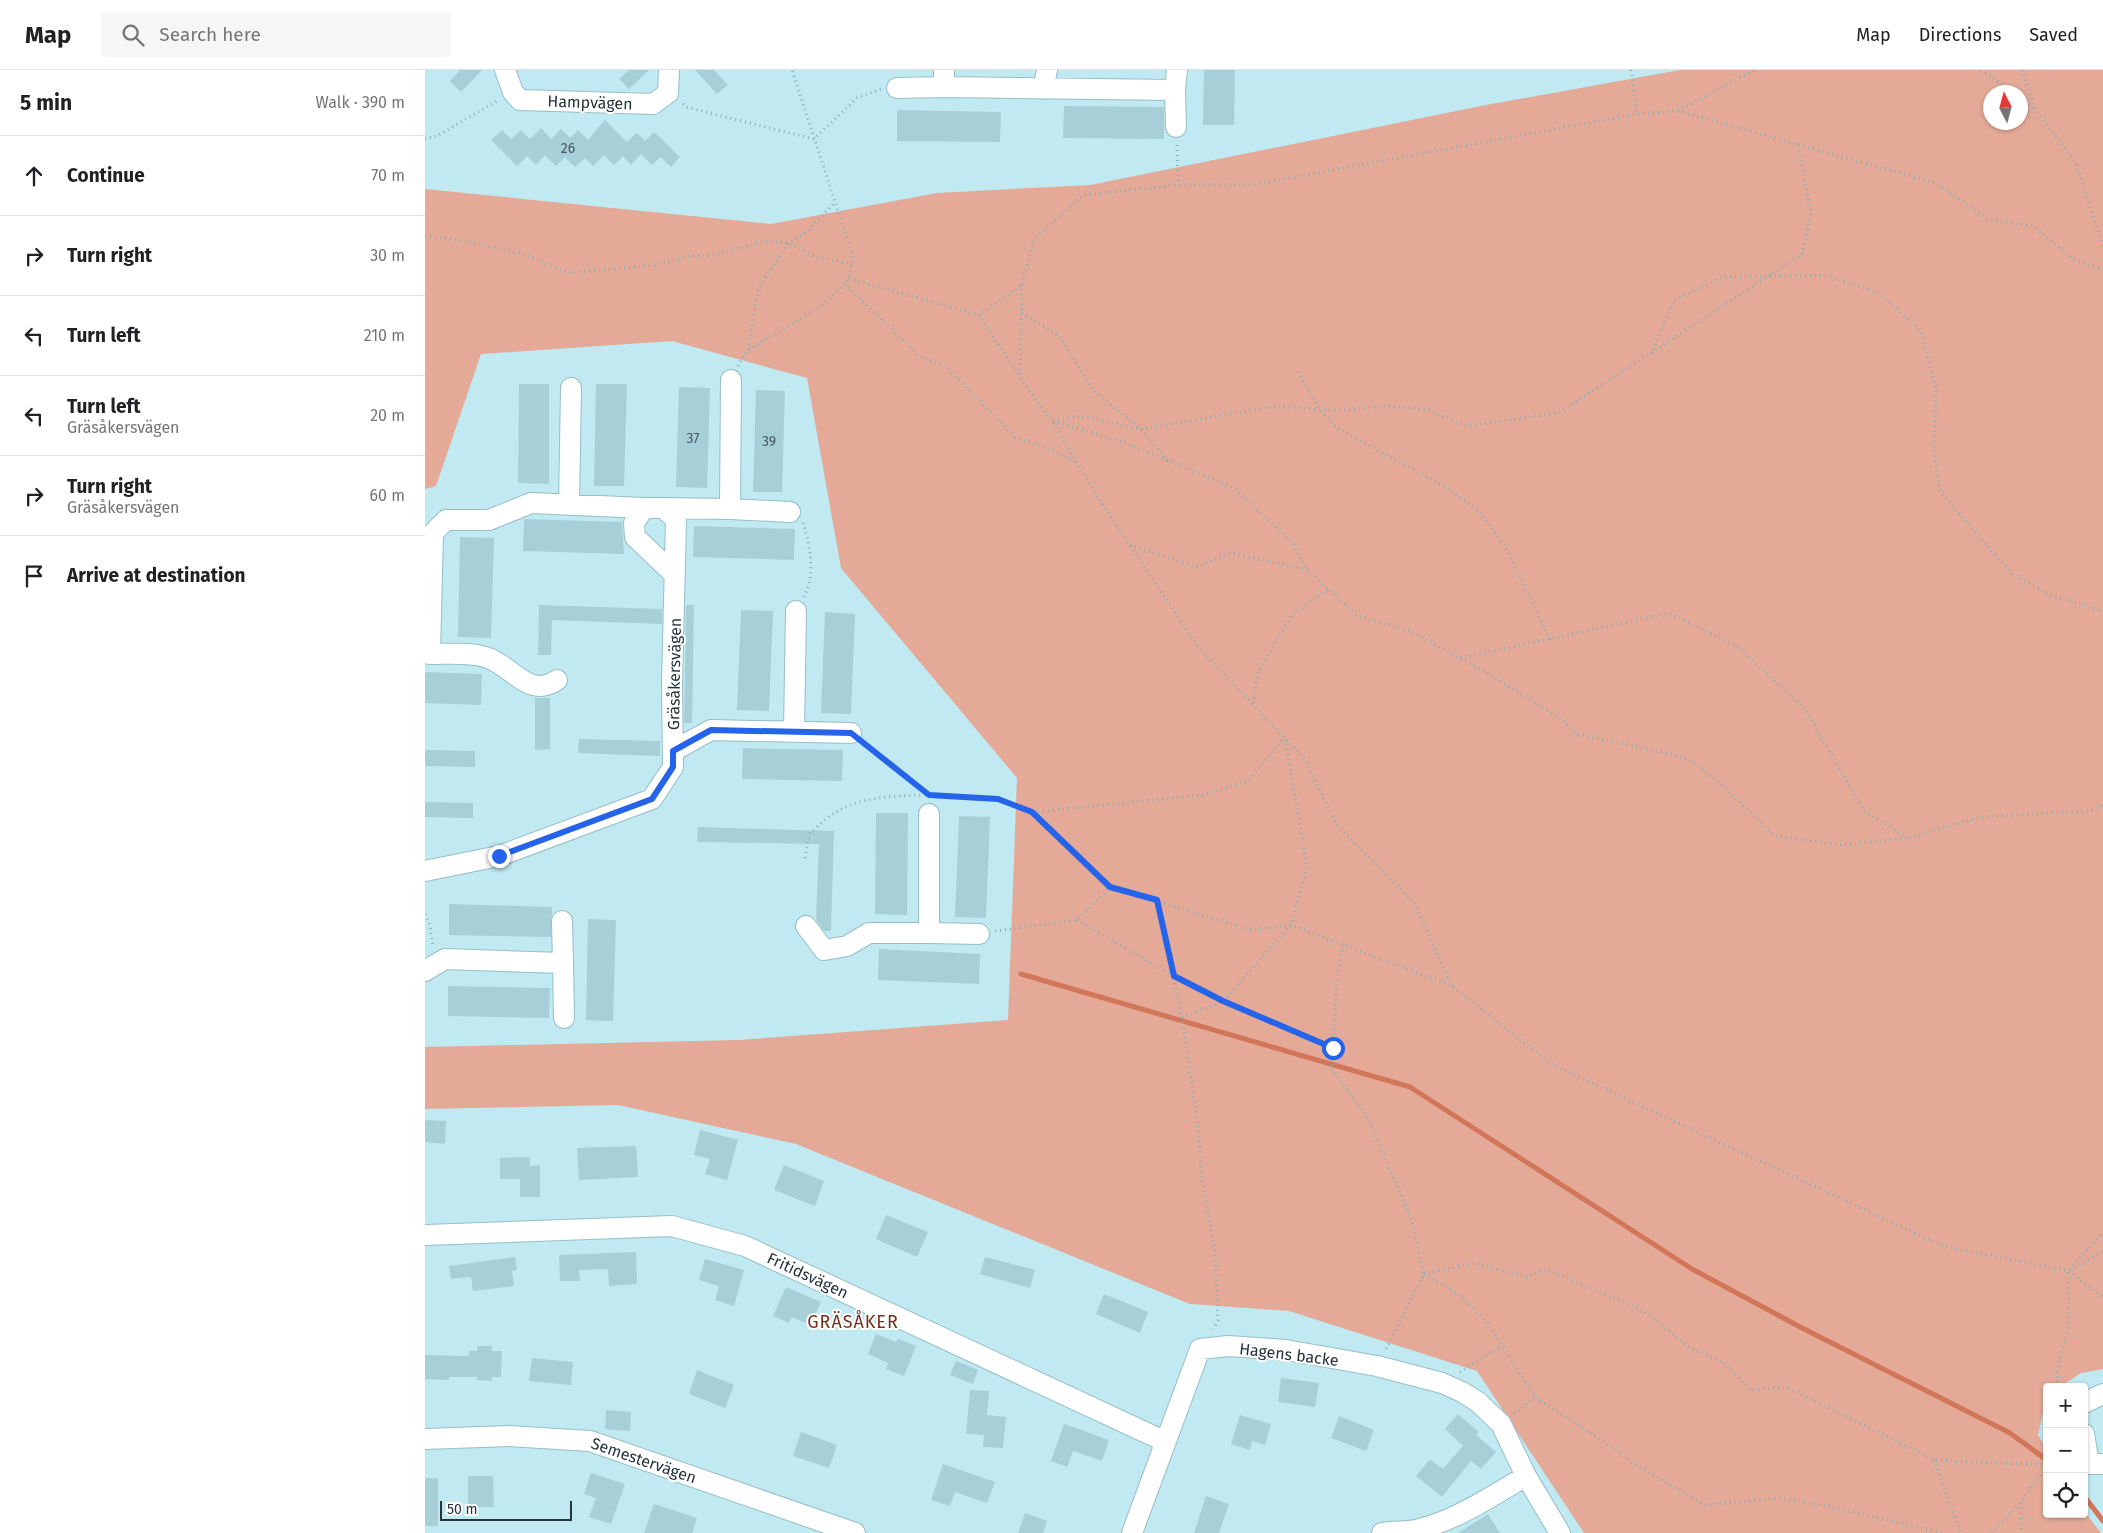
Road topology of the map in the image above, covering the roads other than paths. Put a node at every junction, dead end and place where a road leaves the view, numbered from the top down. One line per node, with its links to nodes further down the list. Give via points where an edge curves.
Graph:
1 (505, 70): 2 (street, Hampvägen, via 519,100 653,104 668,93)
2 (669, 70)
3 (1177, 70): 7 (street)
4 (944, 79): 5 (street); 6 (street)
5 (1045, 80): 7 (street)
6 (897, 88)
7 (1175, 90): 8 (street)
8 (1176, 127)
9 (731, 380): 13 (street)
10 (571, 388): 11 (street)
11 (569, 505): 12 (street); 17 (street, via 531,503 489,520 446,520 433,533)
12 (654, 508): 13 (street); 15 (street, Gräsåkersvägen, via 675,519); 15 (street, via 634,523 635,537)
13 (730, 509): 14 (street)
14 (790, 512)
15 (675, 575): 21 (street, Gräsåkersvägen)
16 (797, 611): 19 (street)
17 (428, 654): 18 (street, via 483,656 499,662 531,686 548,686)
18 (557, 680)
19 (794, 732): 20 (street); 21 (street, via 711,730)
20 (851, 733)
21 (673, 751): 23 (street, Gräsåkersvägen, via 673,767 652,799 499,856)
22 (929, 804): 26 (street)
23 (425, 871)
24 (563, 921): 28 (street)
25 (806, 926): 26 (street, via 824,950 847,946 869,933)
26 (929, 933): 27 (street)
27 (979, 934)
28 (563, 964): 29 (street, via 445,959); 30 (street)
29 (425, 971)
30 (564, 1018)
31 (425, 1235): 35 (street, Fritidsvägen, via 672,1226 745,1246)
32 (2103, 1394): 33 (street)
33 (2088, 1402)
34 (425, 1439): 39 (street, Semestervägen, via 509,1436 590,1441)
35 (1165, 1441): 38 (street, Hagens backe, via 1200,1349 1228,1346 1267,1348 1377,1366 1442,1383 1462,1392 1501,1424); 40 (street)
36 (2088, 1458): 37 (street, via 2089,1464)
37 (2103, 1464)
38 (1526, 1476): 41 (street, via 1453,1518 1418,1530); 42 (street, Hagens backe)
39 (855, 1533)
40 (1132, 1533)
41 (1382, 1533)
42 (1560, 1533)

